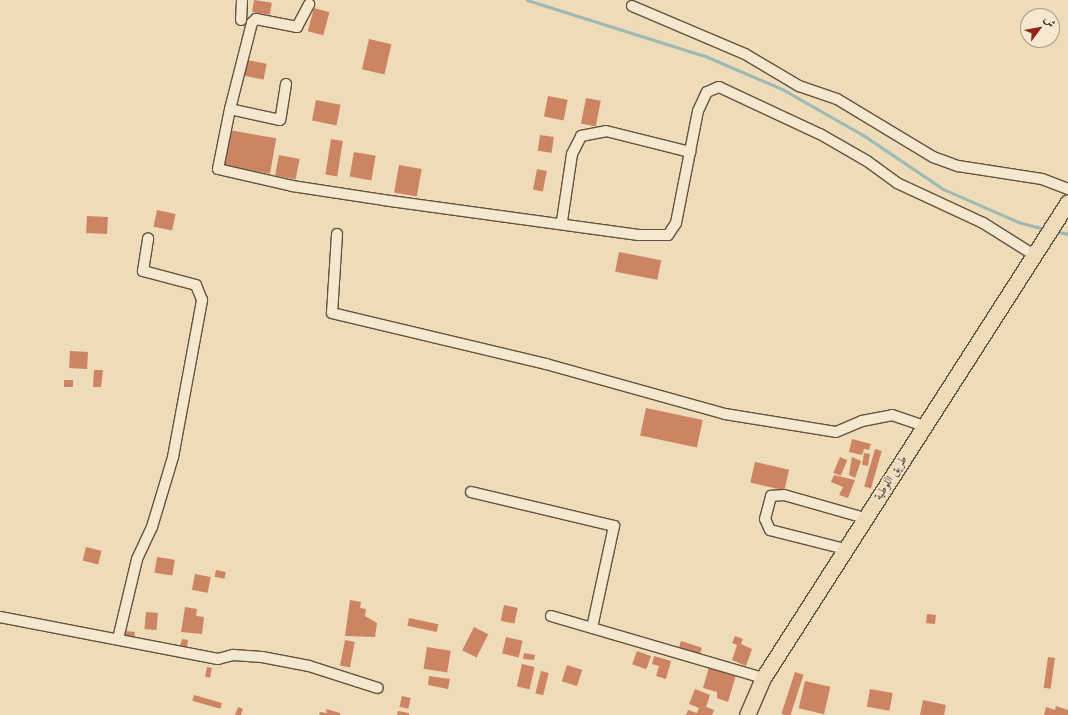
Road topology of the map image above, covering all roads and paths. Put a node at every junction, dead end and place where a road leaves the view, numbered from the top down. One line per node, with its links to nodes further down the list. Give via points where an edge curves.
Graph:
1 (242, 0): 4 (street)
2 (309, 4): 6 (street, via 297,27 256,19 252,23)
3 (632, 6): 8 (street, via 745,54 799,86 837,99 933,157 974,169 1042,179)
4 (242, 20)
5 (286, 84): 6 (street, via 280,120)
6 (230, 109): 10 (street, via 218,169 225,173 383,200)
7 (690, 152): 10 (street, via 676,223 668,235 639,234); 10 (street, via 606,131 581,136 572,154); 13 (street, via 698,111 707,92 719,87 820,134 867,160 897,183)
8 (1068, 189)
9 (1065, 207): 13 (main road, طريق اللوطية)
10 (562, 221)
11 (337, 234): 14 (street, via 332,313 546,364 725,414 836,432 862,421 892,415)
12 (148, 238): 21 (street, via 143,271 196,285 202,300 173,458 152,527 137,559)
13 (1038, 249): 14 (main road, طريق اللوطية)
14 (924, 426): 16 (main road, طريق اللوطية)
15 (471, 492): 20 (street, via 614,526)
16 (865, 518): 17 (main road, طريق اللوطية); 17 (street, via 784,495 771,496 765,519 770,530)
17 (845, 549): 22 (main road, طريق اللوطية)
18 (0, 616): 21 (street)
19 (551, 616): 20 (street)
20 (592, 628): 22 (street)
21 (118, 639): 23 (street, via 218,659 233,655 262,657 309,666)
22 (763, 678): 24 (main road, طريق اللوطية)
23 (378, 688)
24 (747, 715)

